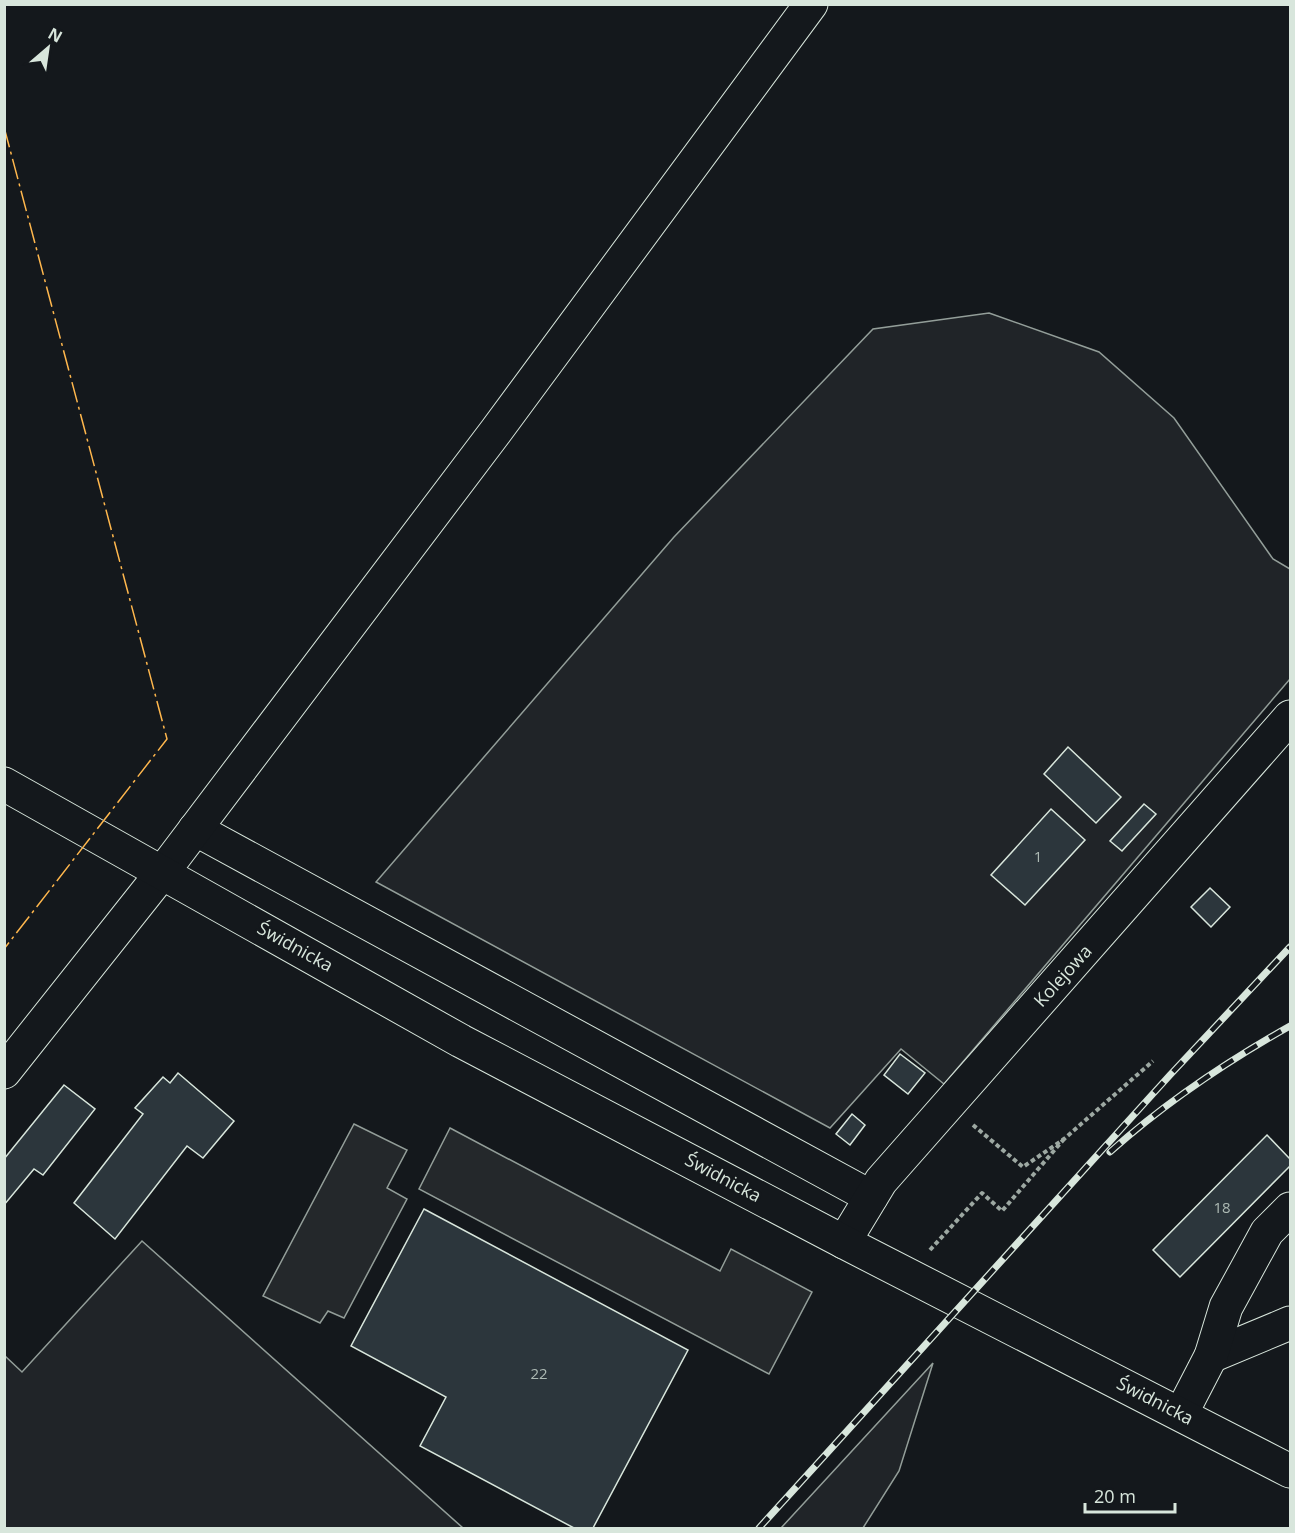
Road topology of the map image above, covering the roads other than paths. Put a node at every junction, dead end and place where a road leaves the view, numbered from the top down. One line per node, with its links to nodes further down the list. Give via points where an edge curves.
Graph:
1 (811, 4): 4 (main road)
2 (1290, 717): 7 (main road, Kolejowa)
3 (4, 784): 5 (main road, Świdnicka)
4 (195, 829): 5 (main road); 7 (main road)
5 (162, 873): 6 (main road); 9 (main road, Świdnicka, via 461,1041)
6 (4, 1071)
7 (871, 1197): 9 (main road, Kolejowa)
8 (1290, 1209): 11 (main road, via 1267,1232 1226,1307)
9 (844, 1242): 12 (main road, Świdnicka)
10 (1290, 1323): 11 (main road)
11 (1211, 1356): 12 (main road)
12 (1181, 1414): 13 (main road, Świdnicka)
13 (1290, 1471)

